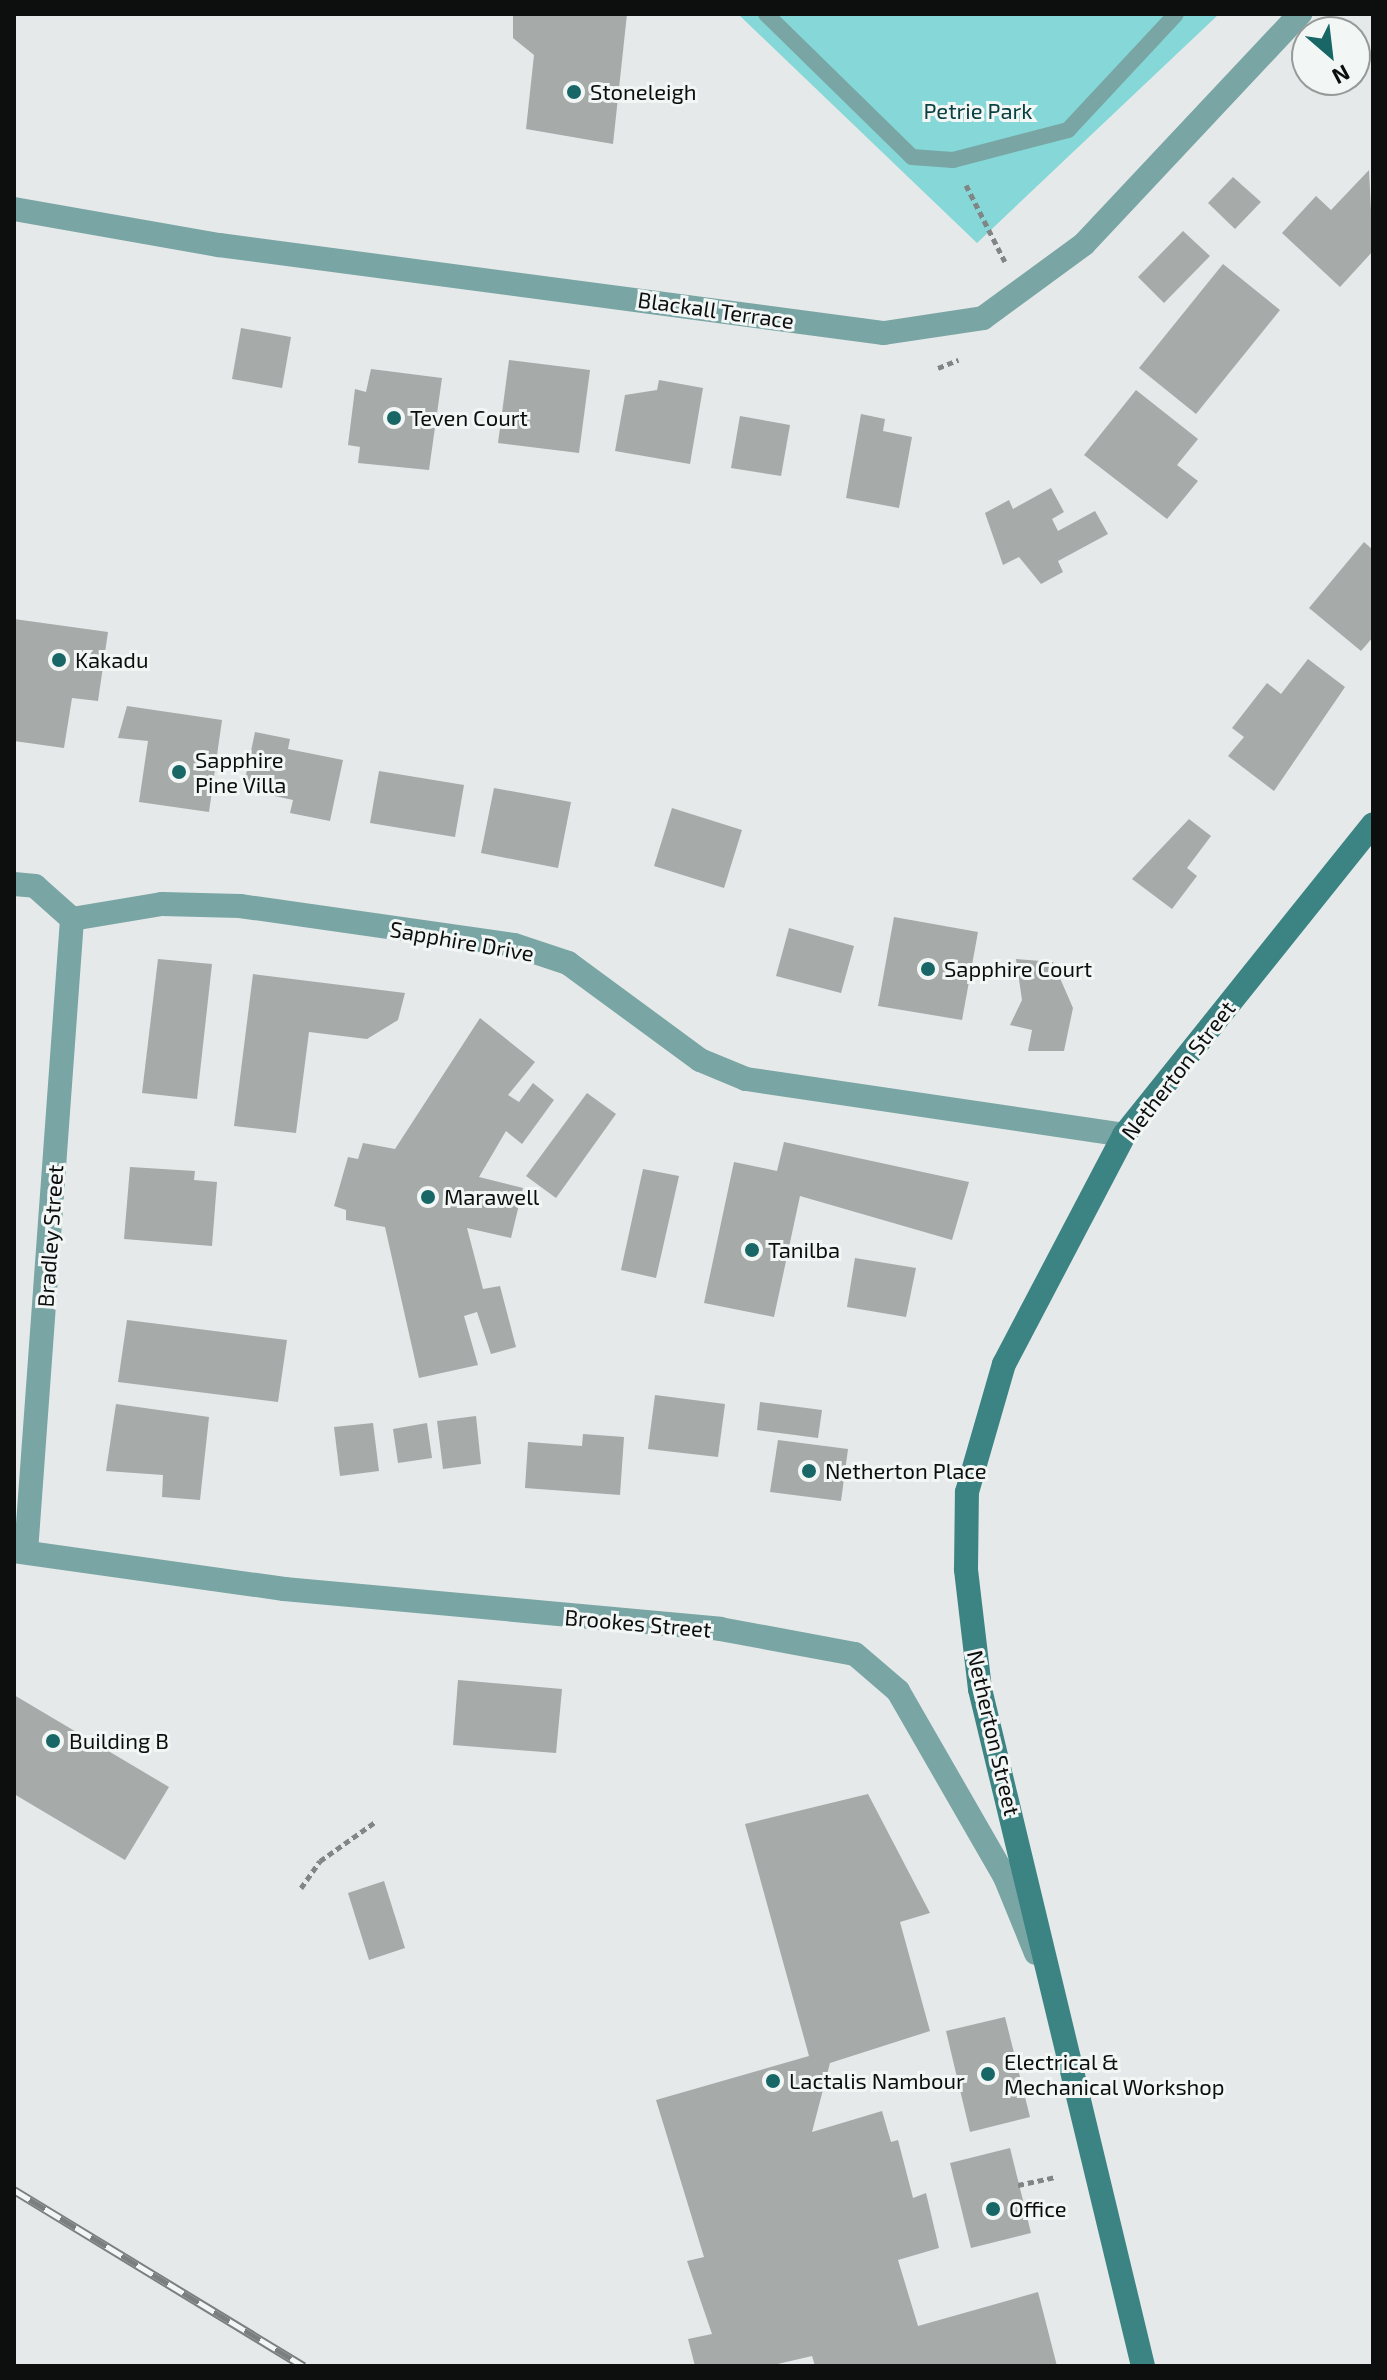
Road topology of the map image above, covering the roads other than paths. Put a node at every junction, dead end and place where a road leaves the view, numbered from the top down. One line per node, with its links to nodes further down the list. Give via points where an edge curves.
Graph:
1 (766, 14): 2 (lane, via 912,157 953,160 1068,130)
2 (1176, 14)
3 (1300, 14): 4 (street, Blackall Terrace, via 1084,244 983,318 884,333 219,245)
4 (14, 209)
5 (1373, 824): 8 (main road, Netherton Street)
6 (14, 884): 7 (street, via 35,886)
7 (72, 919): 8 (street, Sapphire Drive, via 162,904 240,906 514,945 568,963 700,1060 746,1079); 9 (street, Bradley Street)
8 (1124, 1135): 10 (main road, Netherton Street, via 1004,1364 967,1492 966,1569 980,1689)
9 (20, 1552): 10 (street, Brookes Street, via 284,1589 720,1629 855,1654 898,1691 1005,1877)
10 (1057, 2004): 11 (main road, Netherton Street)
11 (1143, 2366)

